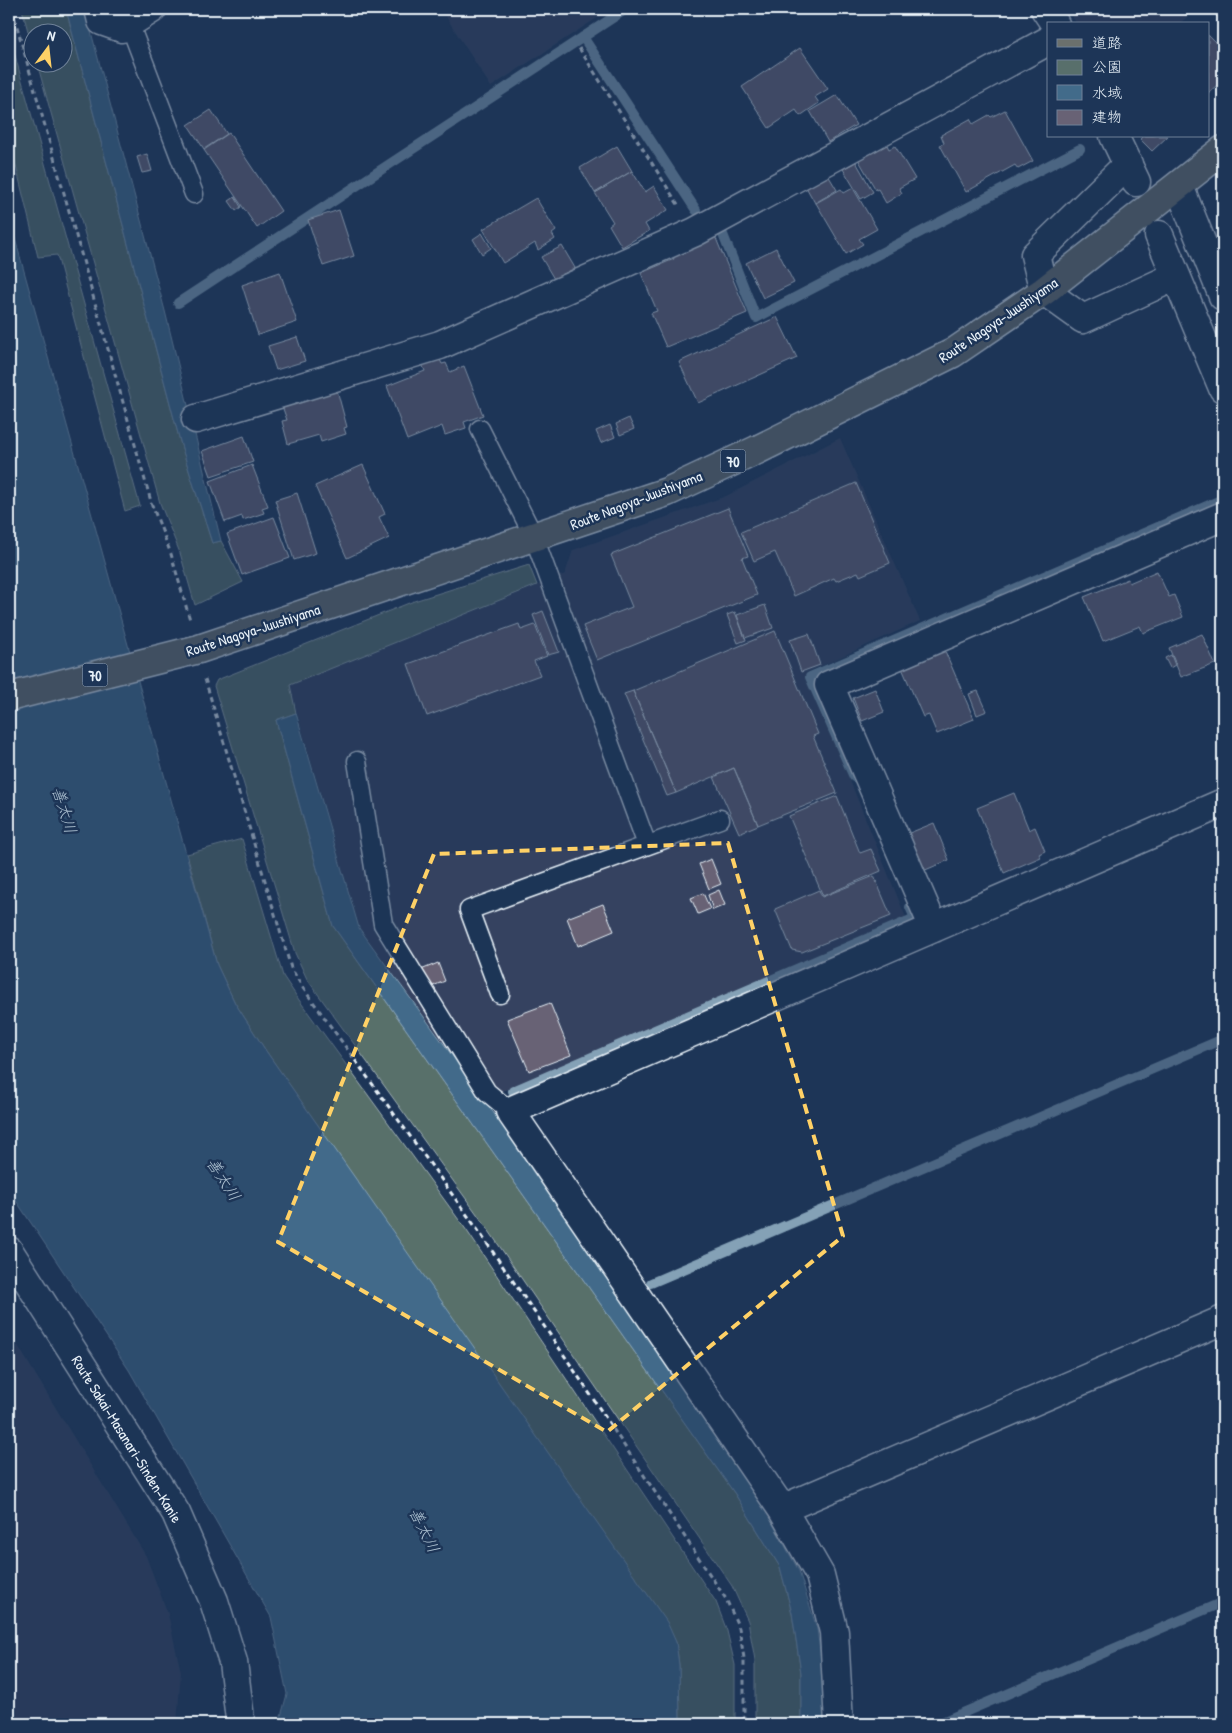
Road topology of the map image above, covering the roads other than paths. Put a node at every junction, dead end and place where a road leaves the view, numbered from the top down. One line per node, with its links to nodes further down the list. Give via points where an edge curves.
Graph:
1 (99, 9): 5 (street, via 102,21 122,28)
2 (152, 9): 5 (street)
3 (1045, 9): 4 (street)
4 (1054, 22)
5 (129, 23): 10 (lane)
6 (1047, 42): 16 (street, via 695,232 440,345)
7 (1115, 138): 13 (street, via 1132,173 1035,255)
8 (1223, 150): 9 (main road, Route Nagoya-Juushiyama / 70)
9 (1179, 186): 13 (main road, Route Nagoya-Juushiyama / 70); 14 (street)
10 (194, 194)
11 (1158, 235): 12 (street)
12 (1176, 276): 13 (street, via 1083,319); 15 (street)
13 (1044, 291): 19 (main road, Route Nagoya-Juushiyama / 70, via 952,353 758,450 667,492)
14 (1223, 296)
15 (1223, 388)
16 (196, 419)
17 (480, 429): 19 (lane)
18 (1223, 516): 25 (street, via 829,684)
19 (534, 537): 20 (main road, Route Nagoya-Juushiyama / 70, via 190,651); 24 (lane)
20 (9, 697)
21 (356, 761): 27 (lane, via 383,924 487,1092)
22 (1223, 803): 25 (street)
23 (720, 818): 24 (lane)
24 (647, 845): 26 (lane, via 469,910)
25 (934, 928): 27 (street)
26 (500, 994)
27 (510, 1110): 30 (street)
28 (9, 1251): 31 (street, Route Sakai-Masanari-Sinden-Kanie, via 176,1513 214,1601 233,1662)
29 (1223, 1320): 30 (street)
30 (782, 1509): 32 (street, via 820,1574 834,1632)
31 (238, 1724)
32 (839, 1724)

